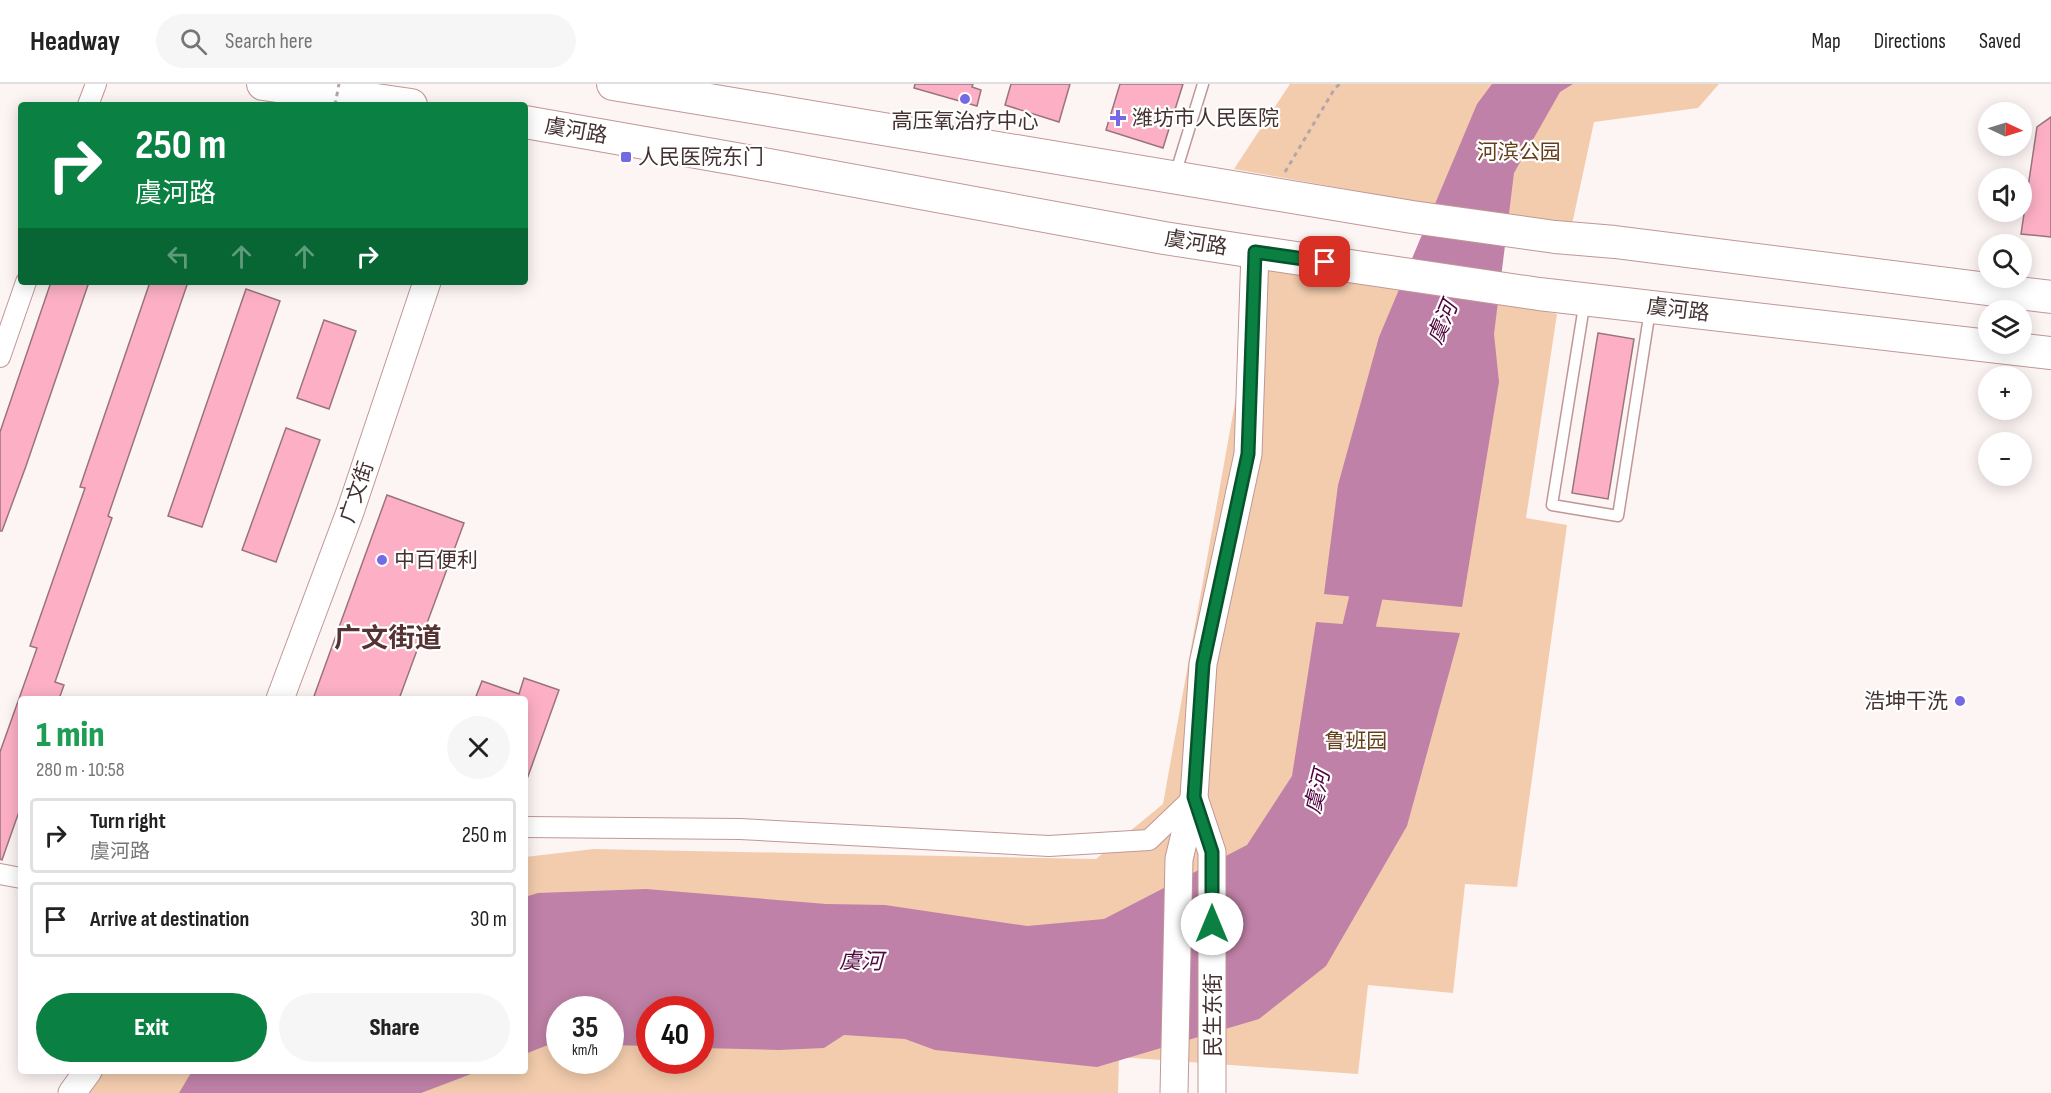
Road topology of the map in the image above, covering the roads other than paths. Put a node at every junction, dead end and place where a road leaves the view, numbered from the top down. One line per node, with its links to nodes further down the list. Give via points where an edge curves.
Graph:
1 (96, 84): 5 (street)
2 (263, 84): 6 (main road)
3 (614, 84): 8 (main road)
4 (1203, 84): 8 (lane)
5 (89, 102)
6 (390, 102)
7 (528, 123): 9 (main road, 虞河路)
8 (1174, 178): 12 (main road, via 1556,237)
9 (1255, 252): 13 (main road, 虞河路); 18 (street, 民生东街, via 1248,454 1203,664)
10 (25, 285): 16 (street)
11 (426, 285): 17 (street, 广文街, via 350,512)
12 (2051, 297)
13 (1586, 299): 14 (main road, 虞河路); 14 (lane, via 1552,505 1618,516)
14 (1650, 306): 15 (main road, 虞河路)
15 (2051, 353)
16 (0, 357)
17 (281, 696)
18 (1194, 797): 19 (street, via 1149,840 1049,846 740,829); 23 (street, 民生东街, via 1212,852); 25 (street, 民生东街, via 1179,859)
19 (528, 826)
20 (0, 874): 21 (street)
21 (18, 877)
22 (86, 1074): 24 (street)
23 (1212, 1080)
24 (72, 1093)
25 (1174, 1093)

